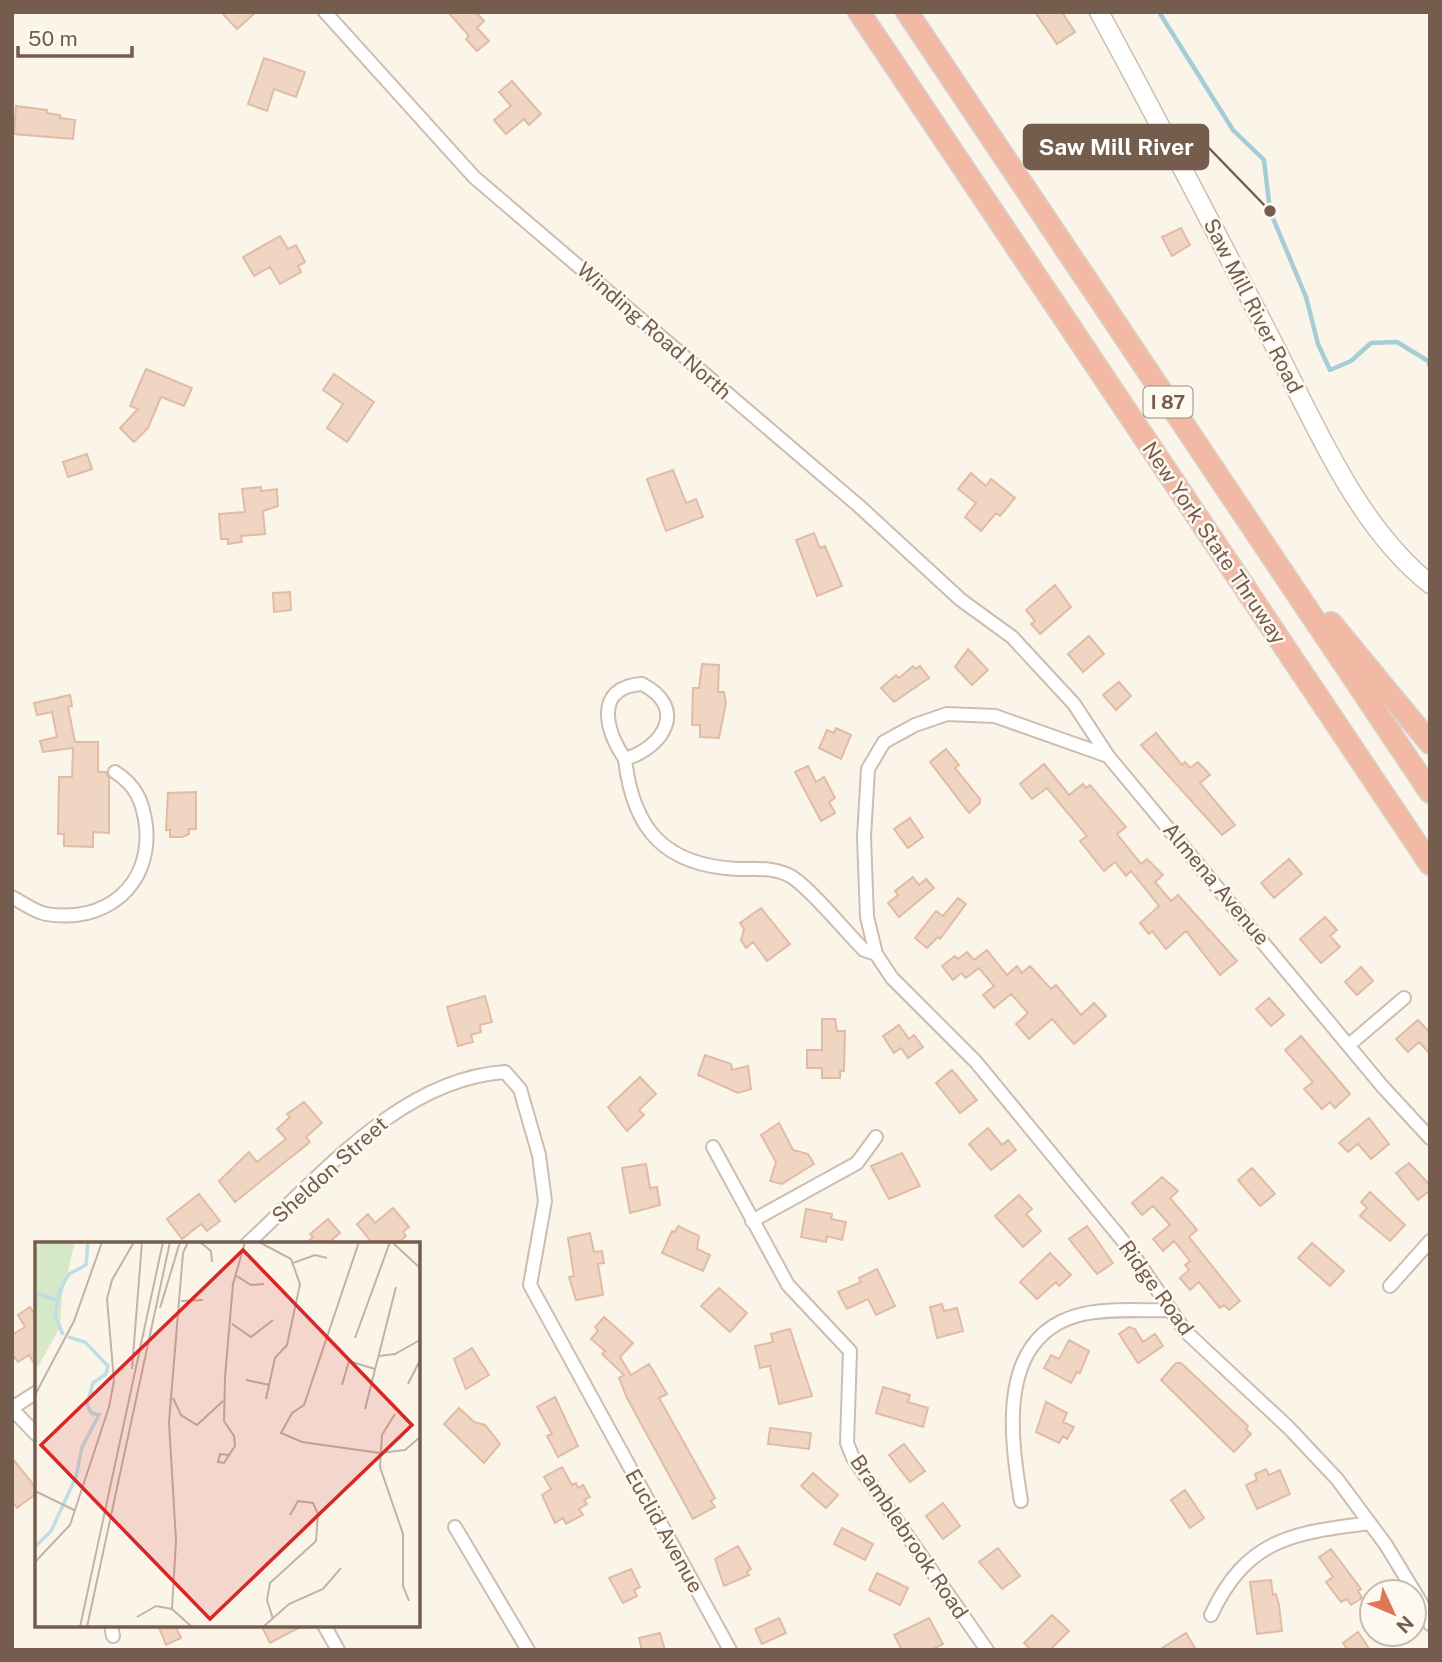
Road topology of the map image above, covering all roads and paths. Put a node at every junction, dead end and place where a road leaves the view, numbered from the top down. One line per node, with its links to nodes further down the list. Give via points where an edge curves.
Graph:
1 (325, 12): 7 (street, Winding Road North, via 474,177 859,506 961,600)
2 (859, 12): 13 (highway, New York State Thruway / I 87)
3 (906, 12): 5 (highway, New York State Thruway / I 87)
4 (1099, 12): 6 (main road, Saw Mill River Road, via 1322,441 1383,536)
5 (1247, 520): 8 (highway); 12 (highway, New York State Thruway / I 87)
6 (1430, 583)
7 (1003, 630): 9 (street, Almena Avenue, via 1074,704)
8 (1430, 743)
9 (1108, 756): 17 (street, via 995,716 947,714 884,742 868,769 864,838 867,917); 19 (street, Almena Avenue)
10 (625, 760): 10 (street, via 653,746 667,725 660,698 642,684 617,691 608,705 609,732); 17 (street, via 638,816 662,844 686,860 708,866 773,869 792,877 864,950)
11 (115, 772): 16 (street, via 143,802 148,846 143,865 119,900 98,911 72,916 43,914)
12 (1430, 792)
13 (1413, 840): 14 (highway, New York State Thruway / I 87); 15 (highway)
14 (1430, 864)
15 (1430, 871)
16 (12, 897)
17 (876, 954): 27 (street, Ridge Road, via 892,978 984,1072 1128,1247)
18 (1404, 998): 19 (street)
19 (1349, 1045): 21 (street, Almena Avenue)
20 (876, 1137): 23 (street, via 857,1163)
21 (1430, 1138)
22 (713, 1147): 23 (street)
23 (752, 1220): 41 (street, Bramblebrook Road, via 788,1285 850,1350 847,1443 853,1458)
24 (1430, 1241): 26 (street)
25 (249, 1242): 30 (street, Sheldon Street, via 381,1121 446,1084 505,1072 520,1089 539,1155 545,1201 530,1285)
26 (1390, 1286)
27 (1170, 1310): 32 (street, via 1084,1314 1056,1325 1025,1357 1014,1393 1013,1446); 33 (street, Ridge Road, via 1218,1364 1289,1427)
28 (35, 1393): 29 (street)
29 (12, 1409): 31 (street)
30 (598, 1413): 40 (street, Euclid Avenue)
31 (35, 1433)
32 (1021, 1501)
33 (1370, 1523): 35 (street, via 1303,1531 1260,1550 1225,1585); 36 (street, Ridge Road)
34 (456, 1527): 39 (street)
35 (1211, 1615)
36 (1430, 1624)
37 (325, 1627): 38 (street)
38 (338, 1650)
39 (528, 1650)
40 (730, 1650)
41 (987, 1650)

